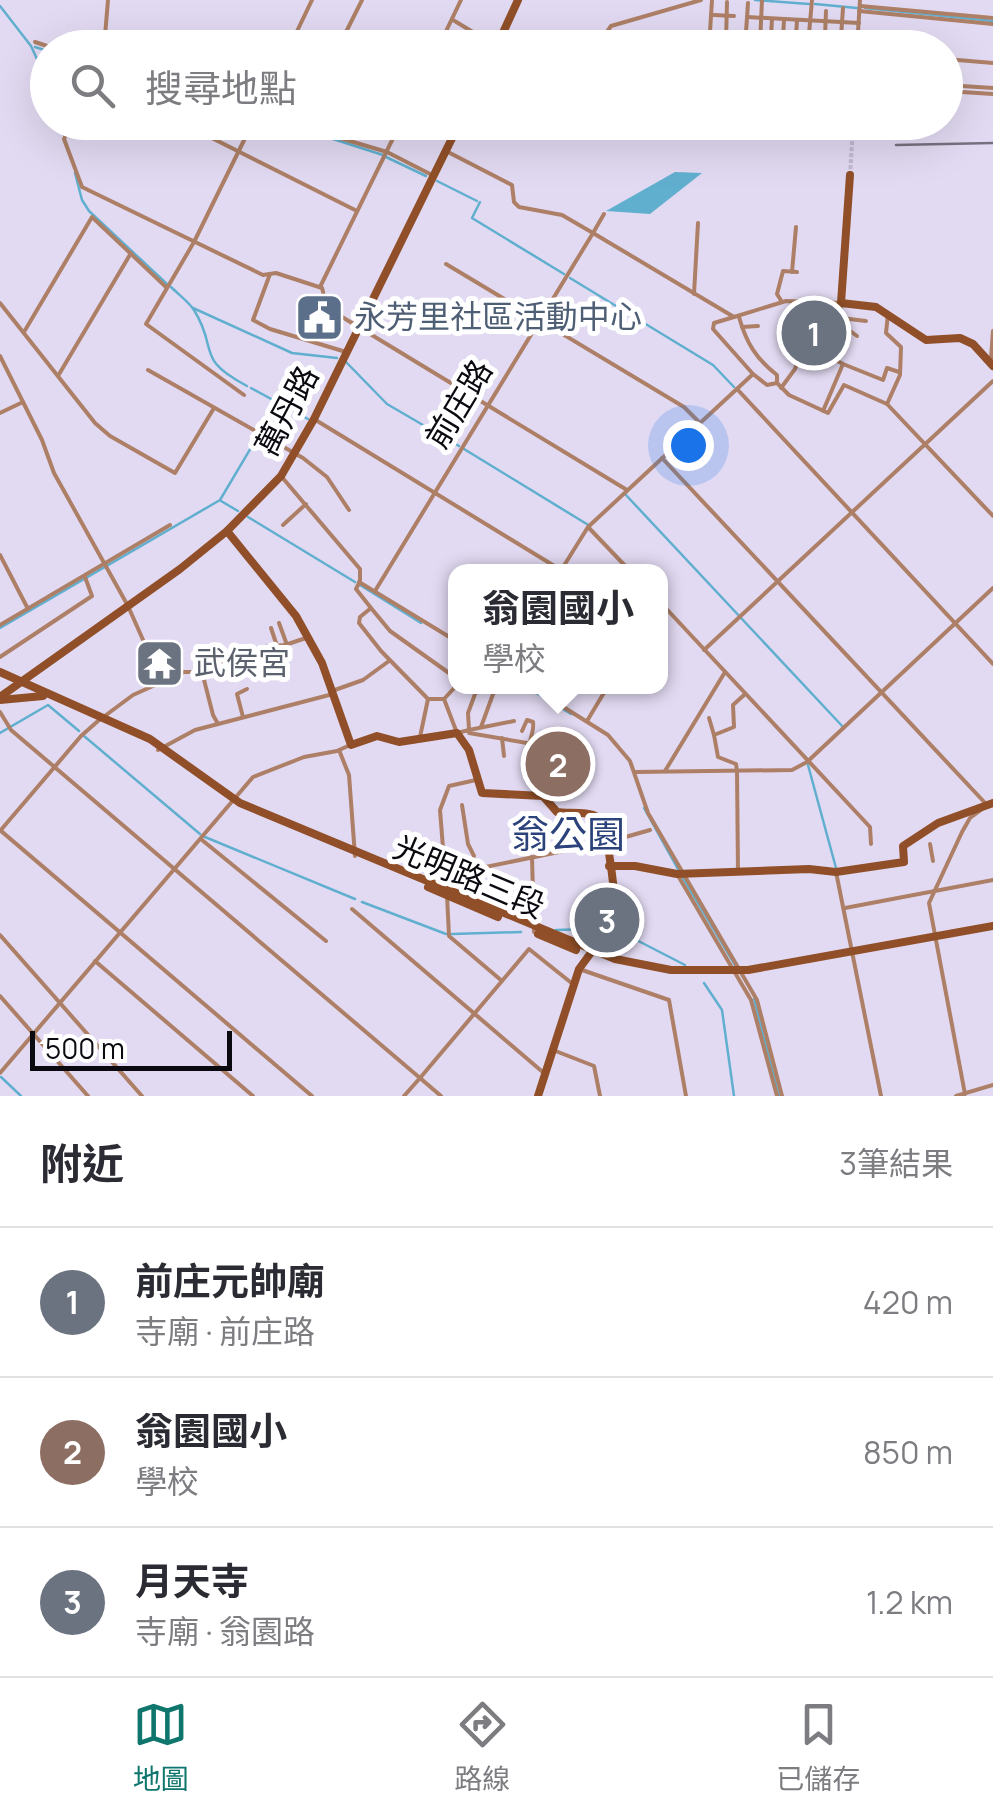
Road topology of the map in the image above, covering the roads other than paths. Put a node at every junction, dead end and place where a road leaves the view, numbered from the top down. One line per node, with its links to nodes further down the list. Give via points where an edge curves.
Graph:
1 (108, 0): 28 (street)
2 (312, 0): 29 (street)
3 (362, 0): 30 (street)
4 (461, 0): 19 (street)
5 (518, 0): 33 (street)
6 (700, 0): 34 (street)
7 (712, 0): 15 (street)
8 (762, 0): 18 (street)
9 (812, 0): 24 (street)
10 (727, 2): 16 (street)
11 (748, 3): 17 (street)
12 (860, 6): 23 (street); 27 (street)
13 (843, 8): 26 (street)
14 (826, 11): 25 (street)
15 (712, 15): 16 (street); 35 (street)
16 (731, 16): 36 (street)
17 (747, 17): 18 (street); 37 (street)
18 (762, 18): 20 (street); 38 (street)
19 (452, 19): 31 (street); 32 (street)
20 (772, 19): 21 (street); 39 (street)
21 (784, 20): 22 (street); 40 (street)
22 (797, 20): 24 (street); 41 (street)
23 (993, 20)
24 (810, 22): 25 (street); 42 (street)
25 (826, 22): 26 (street); 43 (street)
26 (842, 23): 27 (street); 44 (street)
27 (858, 23): 45 (street)
28 (106, 30)
29 (298, 30)
30 (347, 30)
31 (447, 30)
32 (469, 30)
33 (504, 30)
34 (608, 30)
35 (710, 30)
36 (728, 30)
37 (746, 30)
38 (761, 30)
39 (771, 30)
40 (784, 30)
41 (796, 30)
42 (810, 30)
43 (825, 30)
44 (842, 30)
45 (858, 30)
46 (963, 60): 47 (street)
47 (993, 63)
48 (963, 89): 49 (street)
49 (993, 91)
50 (65, 140): 66 (street, via 82,187)
51 (215, 140): 57 (street)
52 (245, 140): 57 (street)
53 (348, 140): 58 (street)
54 (393, 140): 58 (street)
55 (451, 140): 56 (street, 萬丹路)
56 (446, 151): 60 (street, 萬丹路); 65 (street, via 514,186 519,207 562,215)
57 (239, 152): 61 (street); 66 (street)
58 (387, 152): 60 (street); 61 (street)
59 (850, 175): 76 (street)
60 (434, 176): 83 (street, 萬丹路)
61 (357, 212): 70 (street)
62 (604, 214): 65 (street, 前庄路)
63 (698, 223): 72 (street)
64 (796, 227): 73 (street, via 795,272 783,271 777,294)
65 (593, 233): 72 (street); 81 (street, 前庄路)
66 (194, 242): 69 (street); 71 (street)
67 (131, 252): 71 (street); 89 (street, via 91,218); 100 (street)
68 (446, 264): 81 (street)
69 (270, 274): 70 (street); 90 (street, via 254,320)
70 (320, 286): 77 (street)
71 (167, 288): 104 (street, via 147,325)
72 (694, 294): 79 (street)
73 (782, 302): 74 (street); 79 (street)
74 (830, 302): 76 (street); 87 (street)
75 (0, 303): 89 (street)
76 (842, 303): 78 (street); 80 (street)
77 (323, 306): 83 (street); 90 (street)
78 (888, 314): 96 (street, via 926,340 967,341); 98 (street, via 886,333 901,347)
79 (736, 317): 85 (street); 99 (street, via 714,322 712,329)
80 (841, 318): 82 (street); 86 (street)
81 (540, 319): 107 (street, 前庄路); 112 (street, via 684,406)
82 (866, 321)
83 (359, 326): 93 (street, 萬丹路); 107 (street)
84 (758, 326): 85 (street)
85 (742, 327): 102 (street)
86 (840, 328): 87 (street); 91 (street)
87 (828, 330): 92 (street)
88 (993, 331): 96 (street)
89 (24, 332): 100 (street)
90 (302, 336): 93 (street)
91 (857, 336)
92 (816, 348): 95 (street); 102 (street, via 804,343 795,369)
93 (346, 352): 111 (street, 萬丹路)
94 (0, 356): 105 (street)
95 (843, 364): 98 (street, via 883,380 887,368); 109 (street)
96 (992, 365)
97 (148, 370): 108 (street)
98 (899, 372): 106 (street)
99 (754, 374): 102 (street); 103 (street)
100 (58, 376): 108 (street, via 110,436 175,473)
101 (993, 381): 113 (street)
102 (779, 386): 109 (street)
103 (737, 389): 112 (street); 121 (street)
104 (244, 395)
105 (23, 402): 110 (street); 131 (street)
106 (888, 404): 109 (street, via 844,385 832,411); 113 (street)
107 (488, 405): 117 (street); 118 (street, 前庄路)
108 (214, 408): 114 (street)
109 (824, 411)
110 (0, 413)
111 (314, 419): 114 (street, 萬丹路); 118 (street)
112 (700, 423): 115 (street)
113 (926, 444): 121 (street); 122 (street)
114 (296, 453): 116 (street, 萬丹路); 120 (street, via 327,477)
115 (662, 458): 117 (street); 134 (street)
116 (282, 476): 119 (street); 126 (street, 萬丹路)
117 (628, 490): 125 (street)
118 (435, 492): 128 (street); 136 (street, 前庄路)
119 (306, 504): 124 (street); 133 (street, via 360,569)
120 (350, 510)
121 (852, 514): 134 (street); 142 (street)
122 (993, 516)
123 (170, 525): 131 (street)
124 (283, 525)
125 (589, 526): 129 (street); 130 (street)
126 (227, 531): 137 (street, 萬丹路); 146 (street, via 291,608)
127 (0, 556): 139 (street)
128 (549, 564)
129 (565, 564)
130 (624, 564)
131 (105, 565): 132 (street); 137 (street)
132 (85, 577): 139 (street); 150 (street, via 92,596)
133 (359, 582): 136 (street); 138 (street, via 357,591)
134 (778, 582): 149 (street); 162 (street)
135 (993, 588): 142 (street)
136 (375, 592): 145 (street)
137 (128, 606): 153 (street, 萬丹路); 158 (street)
138 (371, 608): 151 (street, via 359,623); 155 (street, via 390,631)
139 (28, 609): 143 (street)
140 (668, 611): 149 (street)
141 (279, 623): 147 (street)
142 (956, 624): 152 (street); 162 (street)
143 (0, 625)
144 (272, 628): 148 (street)
145 (448, 636)
146 (307, 638): 147 (street); 161 (street)
147 (287, 645): 148 (street)
148 (278, 646): 154 (street)
149 (704, 650): 156 (street)
150 (0, 657)
151 (390, 661): 161 (street); 171 (street)
152 (993, 664)
153 (40, 669): 159 (street, 萬丹路); 163 (street, via 35,679)
154 (202, 672): 158 (street); 179 (street)
155 (448, 672)
156 (725, 672): 169 (street); 197 (street)
157 (0, 674): 159 (street, 光明路三段); 170 (street)
158 (166, 682): 176 (street, via 133,695)
159 (21, 683): 163 (street, 光明路三段); 170 (street, 萬丹路)
160 (247, 689): 174 (street, via 237,694)
161 (332, 693): 174 (street); 188 (street)
162 (882, 693): 193 (street); 200 (street)
163 (44, 694): 170 (street); 176 (street, 光明路三段)
164 (449, 694): 172 (street)
165 (475, 694): 181 (street)
166 (493, 694): 180 (street)
167 (542, 694): 178 (street)
168 (603, 694): 178 (street)
169 (745, 694): 184 (street, via 733,705 734,727); 193 (street)
170 (0, 697)
171 (428, 699): 172 (street); 185 (street)
172 (444, 699): 183 (street)
173 (0, 712): 194 (street)
174 (242, 717): 179 (street)
175 (709, 718): 184 (street)
176 (100, 720): 189 (street, 光明路三段); 194 (street)
177 (514, 721): 180 (street)
178 (586, 722): 196 (street, via 616,742)
179 (218, 724): 189 (street)
180 (481, 727): 181 (street)
181 (469, 730): 183 (street); 186 (street)
182 (522, 731): 187 (street, via 532,722)
183 (457, 733): 185 (street); 198 (street)
184 (714, 735): 195 (street, via 718,757 736,764)
185 (420, 737): 188 (street, via 400,742 378,736)
186 (502, 738): 187 (street); 191 (street)
187 (527, 742): 192 (street)
188 (351, 744): 190 (street)
189 (159, 749): 199 (street, 光明路三段)
190 (340, 750): 199 (street, via 254,777); 208 (street, via 349,775)
191 (504, 756)
192 (529, 756)
193 (808, 763): 195 (street, via 792,770); 206 (street, via 870,827)
194 (55, 766): 202 (street); 213 (street)
195 (737, 771): 197 (street); 215 (street)
196 (636, 772): 197 (street); 216 (street, via 648,813)
197 (664, 772)
198 (476, 780): 205 (street, via 484,794 543,796 557,812 594,815); 217 (street, via 446,788 440,810)
199 (233, 801): 204 (street); 208 (street, 光明路三段)
200 (990, 804): 214 (street, via 914,838 903,846 904,862); 219 (street, via 970,818)
201 (462, 806): 209 (street)
202 (0, 830): 225 (street)
203 (650, 830): 205 (street)
204 (200, 839): 213 (street); 228 (street)
205 (608, 842): 210 (street); 212 (street)
206 (870, 844)
207 (930, 844): 211 (street)
208 (354, 854): 220 (street, 光明路三段)
209 (474, 856)
210 (532, 857): 217 (street); 224 (street)
211 (933, 861)
212 (609, 866): 216 (street); 229 (street, via 616,914)
213 (175, 868): 225 (street); 243 (street)
214 (837, 871): 215 (street); 221 (street)
215 (738, 872): 216 (street)
216 (681, 874): 233 (street)
217 (446, 875): 220 (street)
218 (993, 880): 219 (street)
219 (935, 891): 221 (street); 227 (street, via 929,904)
220 (446, 892): 224 (street, 光明路三段); 234 (street, via 449,936)
221 (844, 908): 230 (street)
222 (352, 909): 238 (street)
223 (993, 928): 227 (street, 光明路三段)
224 (535, 930): 229 (street, 光明路三段)
225 (120, 932): 231 (street); 249 (street)
226 (0, 935): 237 (street)
227 (934, 939): 230 (street, 光明路三段); 245 (street)
228 (326, 940)
229 (590, 953): 232 (street); 233 (street, 光明路三段, via 670,970)
230 (853, 954): 233 (street, 光明路三段); 256 (street)
231 (95, 961): 237 (street); 248 (street)
232 (579, 969): 235 (street); 254 (street, via 669,1000)
233 (739, 973): 255 (street)
234 (502, 981): 235 (street, via 529,949); 238 (street)
235 (574, 985): 240 (street)
236 (0, 996): 239 (street)
237 (58, 1004): 239 (street); 247 (street)
238 (474, 1013): 242 (street); 243 (street)
239 (33, 1035): 241 (street); 246 (street)
240 (552, 1050): 242 (street); 253 (street, via 594,1066)
241 (0, 1073)
242 (545, 1074): 252 (street)
243 (420, 1078): 250 (street); 251 (street)
244 (993, 1085): 245 (street)
245 (964, 1095): 257 (street)
246 (88, 1096)
247 (142, 1096)
248 (253, 1096)
249 (312, 1096)
250 (404, 1096)
251 (441, 1096)
252 (538, 1096)
253 (600, 1096)
254 (686, 1096)
255 (780, 1096)
256 (880, 1096)
257 (956, 1096)

